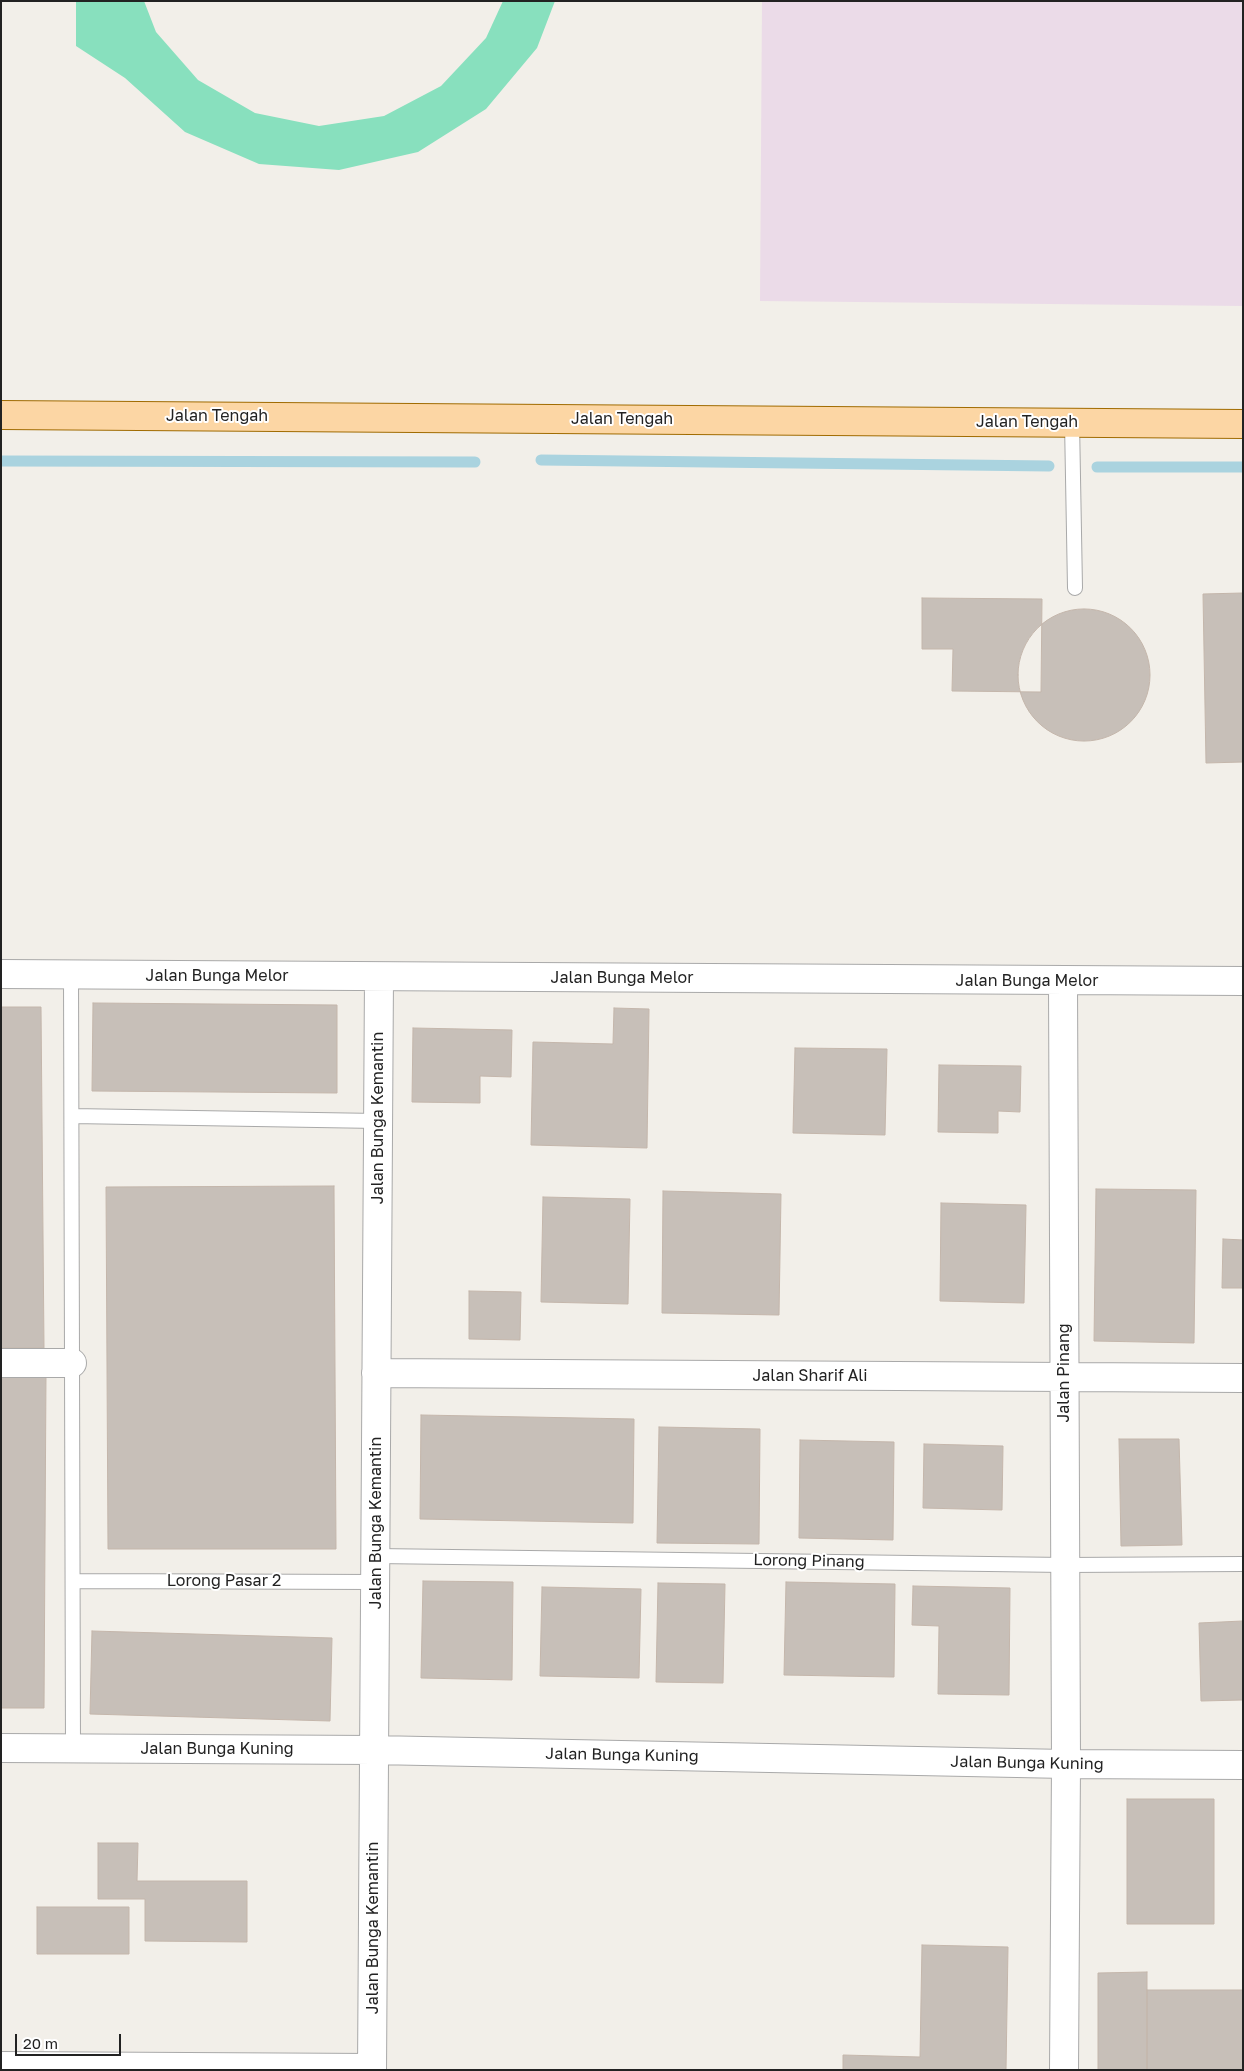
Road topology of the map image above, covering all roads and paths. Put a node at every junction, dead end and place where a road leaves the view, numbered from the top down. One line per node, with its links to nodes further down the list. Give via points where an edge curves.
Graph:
1 (1, 415): 2 (main road, Jalan Tengah)
2 (1072, 422): 3 (main road, Jalan Tengah); 4 (lane)
3 (1243, 424)
4 (1075, 588)
5 (1, 974): 6 (street, Jalan Bunga Melor)
6 (71, 975): 7 (street, Jalan Bunga Melor); 10 (lane)
7 (379, 977): 8 (street, Jalan Bunga Melor); 11 (street, Jalan Bunga Kemantin)
8 (1063, 981): 9 (street, Jalan Bunga Melor); 15 (street, Jalan Pinang)
9 (1243, 981)
10 (72, 1116): 11 (lane); 13 (lane)
11 (378, 1121): 14 (street, Jalan Bunga Kemantin)
12 (1, 1363): 13 (street)
13 (72, 1364): 20 (lane)
14 (376, 1373): 15 (street, Jalan Sharif Ali); 19 (street, Jalan Bunga Kemantin)
15 (1064, 1378): 16 (street, Jalan Sharif Ali); 18 (street, Jalan Pinang)
16 (1243, 1378)
17 (1243, 1564): 18 (lane, Lorong Pinang)
18 (1065, 1565): 19 (lane, Lorong Pinang); 24 (street, Jalan Pinang)
19 (376, 1569): 20 (lane, Lorong Pasar 2); 23 (street, Jalan Bunga Kemantin)
20 (73, 1581): 22 (lane)
21 (1, 1748): 22 (street, Jalan Bunga Kuning)
22 (73, 1749): 23 (street, Jalan Bunga Kuning)
23 (374, 1750): 24 (street, Jalan Bunga Kuning); 27 (street, Jalan Bunga Kemantin)
24 (1066, 1764): 25 (street, Jalan Bunga Kuning); 28 (street, Jalan Pinang)
25 (1243, 1765)
26 (1, 2066): 27 (street)
27 (372, 2069)
28 (1064, 2070)

